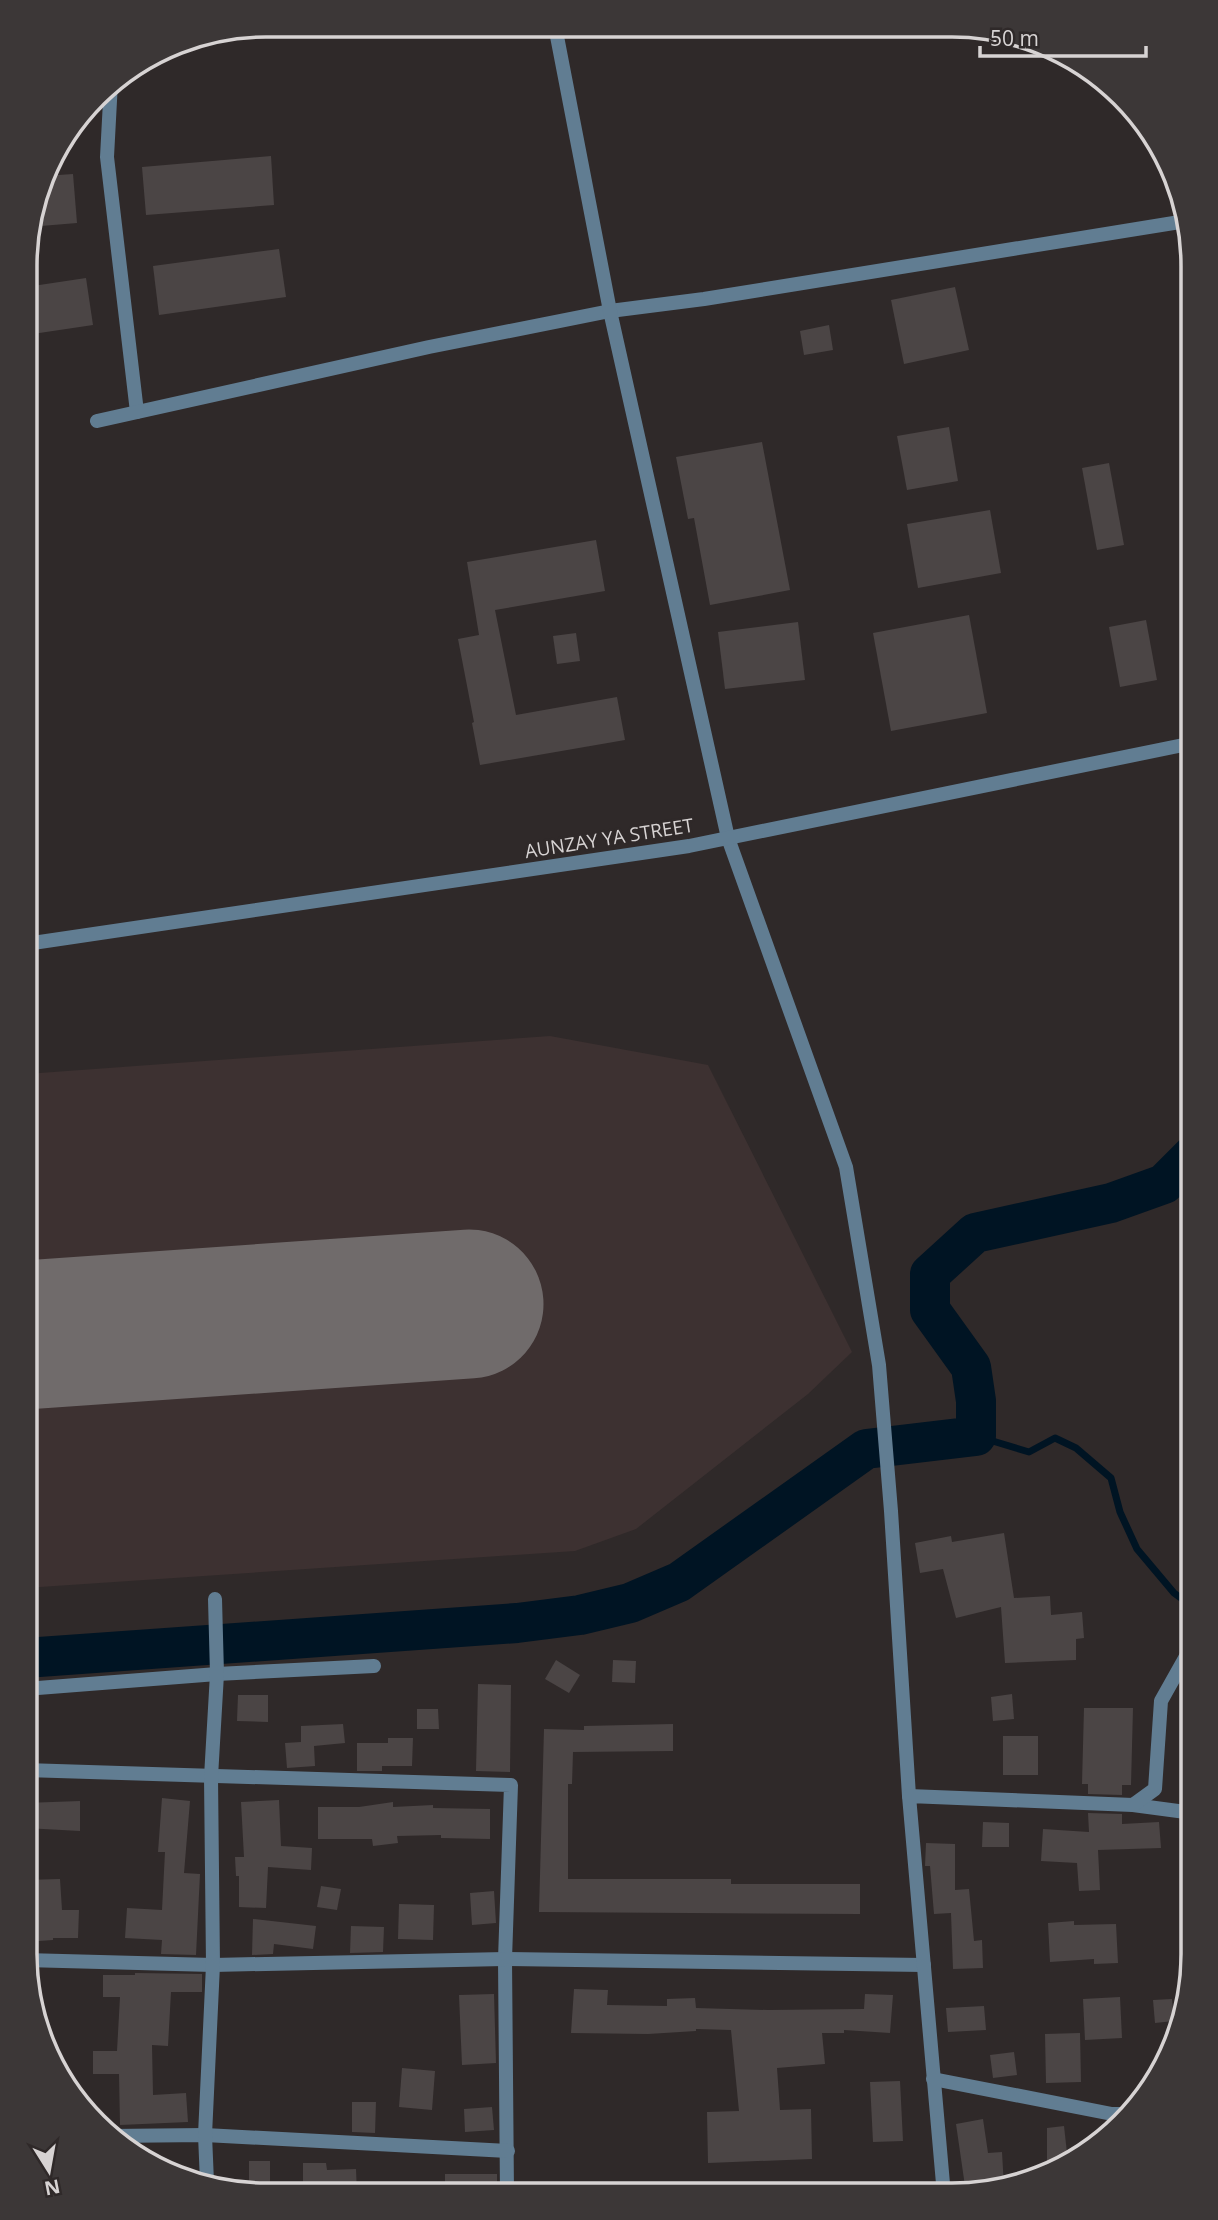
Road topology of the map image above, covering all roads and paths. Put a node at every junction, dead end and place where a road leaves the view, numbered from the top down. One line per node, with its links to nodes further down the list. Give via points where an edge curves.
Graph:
1 (557, 37): 4 (street)
2 (110, 99): 5 (street, via 107,157)
3 (1177, 222): 4 (street)
4 (610, 311): 5 (street); 8 (street)
5 (136, 412): 6 (street)
6 (97, 421)
7 (1181, 745): 8 (street, AUNZAY YA STREET)
8 (728, 838): 9 (street, AUNZAY YA STREET); 17 (street, via 846,1167 879,1365)
9 (37, 942)
10 (215, 1599): 13 (street)
11 (1181, 1665): 18 (street, via 1161,1700 1155,1789)
12 (374, 1666): 13 (street)
13 (217, 1674): 14 (street); 16 (street)
14 (37, 1688)
15 (37, 1770): 16 (street)
16 (211, 1777): 20 (street, via 511,1785); 22 (street)
17 (909, 1796): 18 (street); 23 (street)
18 (1133, 1805): 19 (street)
19 (1181, 1811)
20 (505, 1959): 22 (street); 23 (street); 28 (street)
21 (37, 1960): 22 (street)
22 (213, 1965): 26 (street)
23 (923, 1965): 24 (street)
24 (933, 2079): 25 (street); 31 (street)
25 (1116, 2114)
26 (205, 2135): 27 (street); 28 (street); 29 (street)
27 (126, 2136)
28 (508, 2151): 30 (street)
29 (207, 2175)
30 (507, 2183)
31 (943, 2183)

